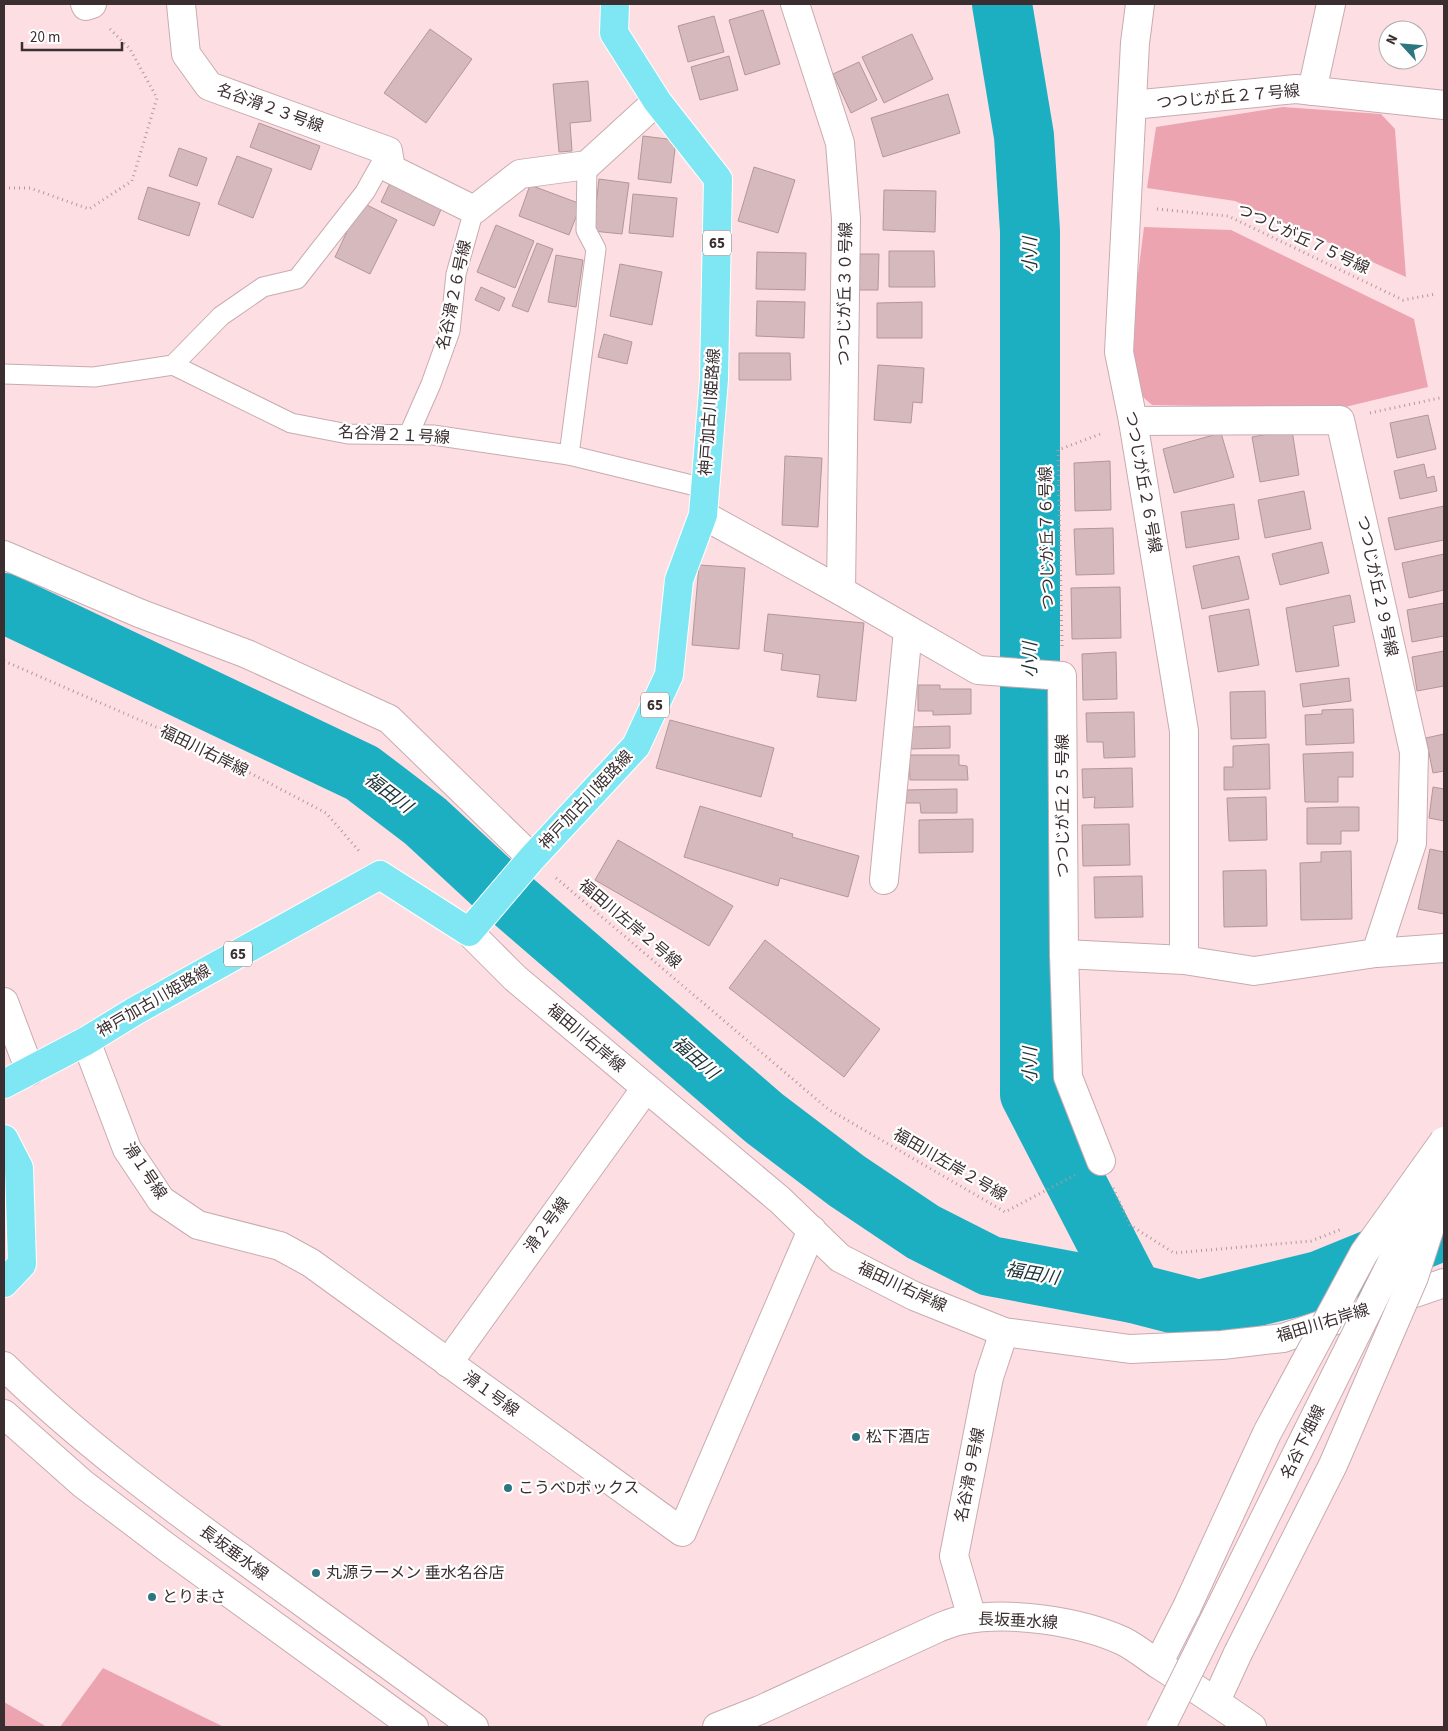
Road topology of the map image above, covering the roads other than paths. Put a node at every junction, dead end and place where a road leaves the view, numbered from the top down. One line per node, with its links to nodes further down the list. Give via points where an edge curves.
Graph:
1 (181, 4): 10 (street, 名谷滑２３号線, via 186,54 209,86)
2 (616, 4): 7 (main road, 神戸加古川姫路線 / 65, via 614,33)
3 (795, 4): 21 (street, つつじが丘３０号線, via 840,143 846,219)
4 (1140, 4): 8 (street, つつじが丘２６号線)
5 (1331, 4): 6 (street)
6 (1312, 91): 8 (street, つつじが丘２７号線, via 1296,89); 9 (street, つつじが丘２７号線)
7 (656, 101): 11 (street); 18 (main road, 神戸加古川姫路線 / 65, via 718,179 714,379)
8 (1132, 105): 15 (street, つつじが丘２６号線, via 1119,352)
9 (1444, 105)
10 (388, 151): 12 (street, via 391,169); 13 (lane, via 365,192 297,279 262,287 221,316)
11 (587, 165): 12 (street, via 520,174); 17 (lane, via 586,230 596,249)
12 (474, 210): 16 (lane, 名谷滑２６号線, via 456,274 450,331 432,384)
13 (173, 365): 14 (lane, via 94,377); 16 (lane, 名谷滑２１号線, via 290,424 348,434)
14 (4, 374)
15 (1133, 421): 27 (street, つつじが丘２９号線, via 1340,420 1414,752 1412,843); 29 (street, つつじが丘２６号線, via 1184,731)
16 (409, 434): 17 (lane, 名谷滑２１号線)
17 (569, 455): 18 (lane, 名谷滑２１号線)
18 (704, 488): 19 (main road, 神戸加古川姫路線 / 65)
19 (703, 515): 21 (street); 23 (main road, 神戸加古川姫路線 / 65, via 679,580 669,675 636,746)
20 (4, 555): 23 (street, via 139,613 247,654 389,719)
21 (841, 591): 22 (street)
22 (908, 630): 24 (street); 28 (street, つつじが丘２５号線, via 978,670 1062,676)
23 (532, 858): 25 (main road, 神戸加古川姫路線 / 65)
24 (884, 880)
25 (469, 932): 31 (main road, 神戸加古川姫路線 / 65, via 380,876); 34 (street, 福田川右岸線, via 515,978)
26 (1444, 948): 27 (street)
27 (1376, 953): 29 (street, via 1254,971)
28 (1064, 954): 29 (street); 38 (street, つつじが丘２５号線, via 1068,1077)
29 (1184, 960)
30 (4, 1002): 32 (street)
31 (86, 1041): 32 (main road, 神戸加古川姫路線 / 65); 44 (street, 滑１号線, via 127,1149 161,1200 198,1225 280,1246 311,1263)
32 (30, 1070): 33 (main road, 神戸加古川姫路線 / 65)
33 (4, 1084)
34 (646, 1088): 40 (street, 福田川右岸線); 44 (street, 滑２号線)
35 (4, 1139): 41 (main road, via 19,1168 22,1264)
36 (1444, 1142): 48 (street, bridge, via 1364,1253 1267,1433)
37 (1444, 1157): 53 (street, 名谷下畑線, bridge)
38 (1101, 1161)
39 (1444, 1184): 49 (street, bridge, via 1414,1277 1333,1466)
40 (812, 1230): 43 (street, 福田川右岸線, via 840,1258 914,1296); 44 (street, 滑１号線, via 682,1532)
41 (4, 1283)
42 (1444, 1283): 43 (street, 福田川右岸線, via 1283,1338 1222,1345 1130,1350)
43 (1004, 1332): 47 (street, 名谷滑９号線, via 990,1377 954,1556)
44 (448, 1363)
45 (4, 1366): 51 (street, 長坂垂水線, via 109,1458 188,1519)
46 (4, 1414): 50 (street, via 84,1484 169,1549)
47 (972, 1618): 48 (street, 長坂垂水線, via 1013,1617 1074,1624 1122,1641); 52 (street, 長坂垂水線, via 938,1628)
48 (1158, 1664): 49 (street, 長坂垂水線)
49 (1216, 1701): 54 (street, 長坂垂水線)
50 (414, 1727)
51 (474, 1727)
52 (717, 1727)
53 (1161, 1727)
54 (1252, 1727)

